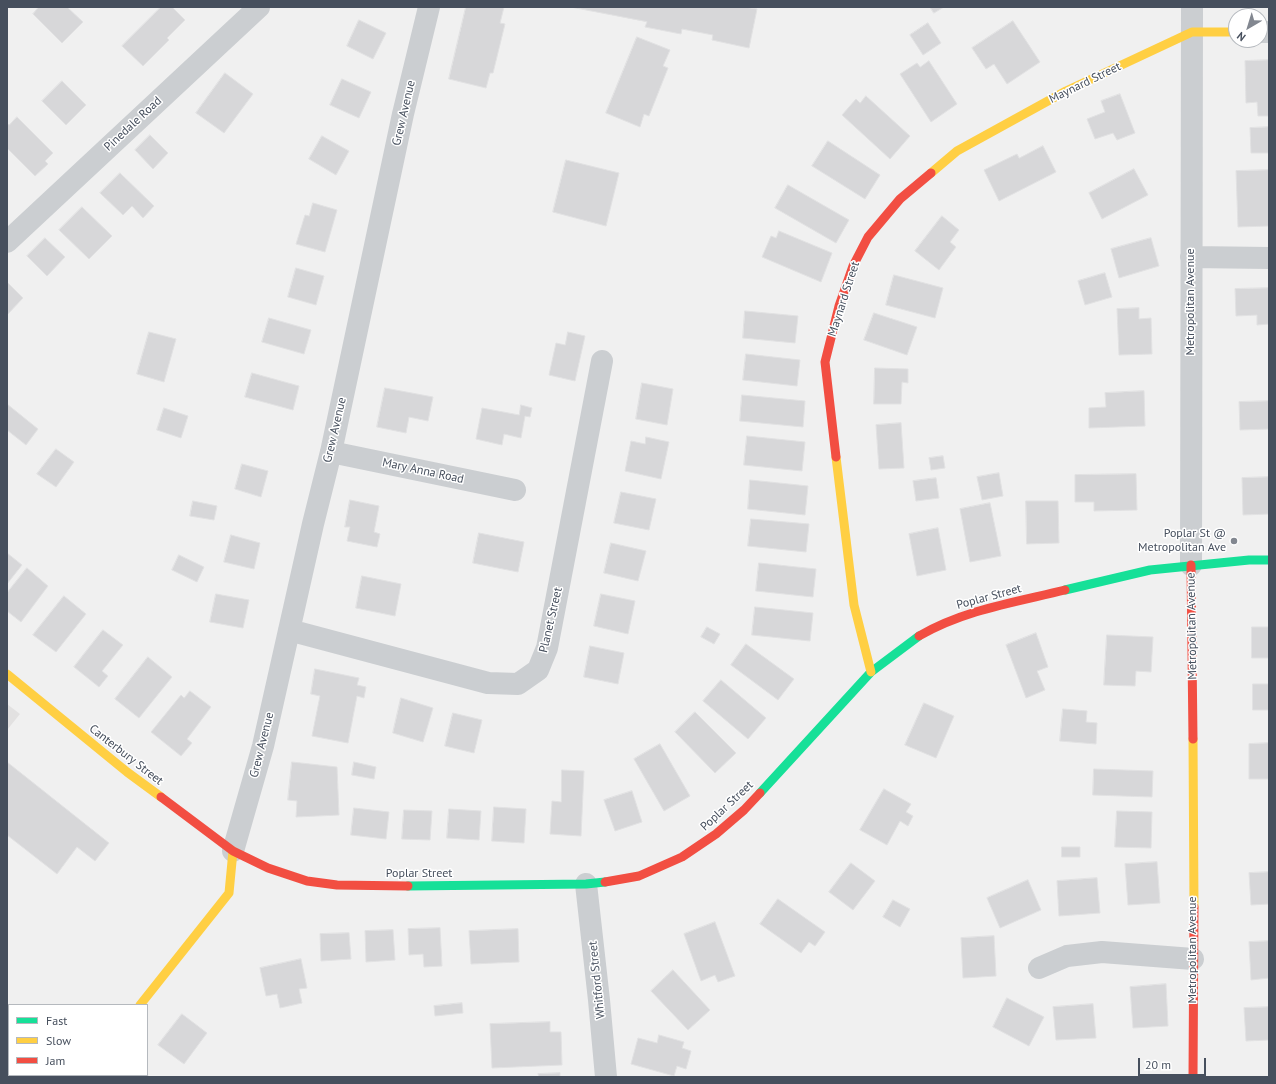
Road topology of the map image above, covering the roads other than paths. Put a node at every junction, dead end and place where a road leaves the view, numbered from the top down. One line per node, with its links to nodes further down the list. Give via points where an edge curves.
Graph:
1 (259, 7): 6 (street, Pinedale Road)
2 (429, 7): 10 (street, Grew Avenue, via 403,114)
3 (1192, 7): 4 (street, Metropolitan Avenue)
4 (1192, 32): 5 (street, Maynard Street); 7 (street, Metropolitan Avenue); 15 (street, Maynard Street, via 1066,91 957,151 900,199 868,237 853,266 839,306 826,362 854,606)
5 (1228, 32)
6 (7, 242)
7 (1191, 257): 8 (street); 13 (street, Metropolitan Avenue)
8 (1269, 258)
9 (602, 361): 14 (street, Planet Street, via 547,648 538,670 518,684 488,683)
10 (331, 452): 11 (street, Mary Anna Road); 14 (street, Grew Avenue)
11 (515, 490)
12 (1269, 560): 13 (street, Poplar Street)
13 (1191, 565): 15 (street, Poplar Street, via 1150,570 963,615 936,626 913,640); 19 (street, Metropolitan Avenue)
14 (289, 630): 17 (street, Grew Avenue, via 263,746)
15 (871, 672): 18 (street, Poplar Street, via 744,810 716,834 682,857 638,876)
16 (7, 674): 17 (street, Canterbury Street, via 127,772)
17 (233, 851): 18 (street, Poplar Street, via 268,868 307,881 337,885 433,887); 21 (street, via 229,893)
18 (586, 884): 22 (street, Whitford Street)
19 (1193, 959): 20 (street, via 1102,952 1066,956); 23 (street, Metropolitan Avenue)
20 (1039, 968)
21 (141, 1004)
22 (606, 1077)
23 (1193, 1077)

